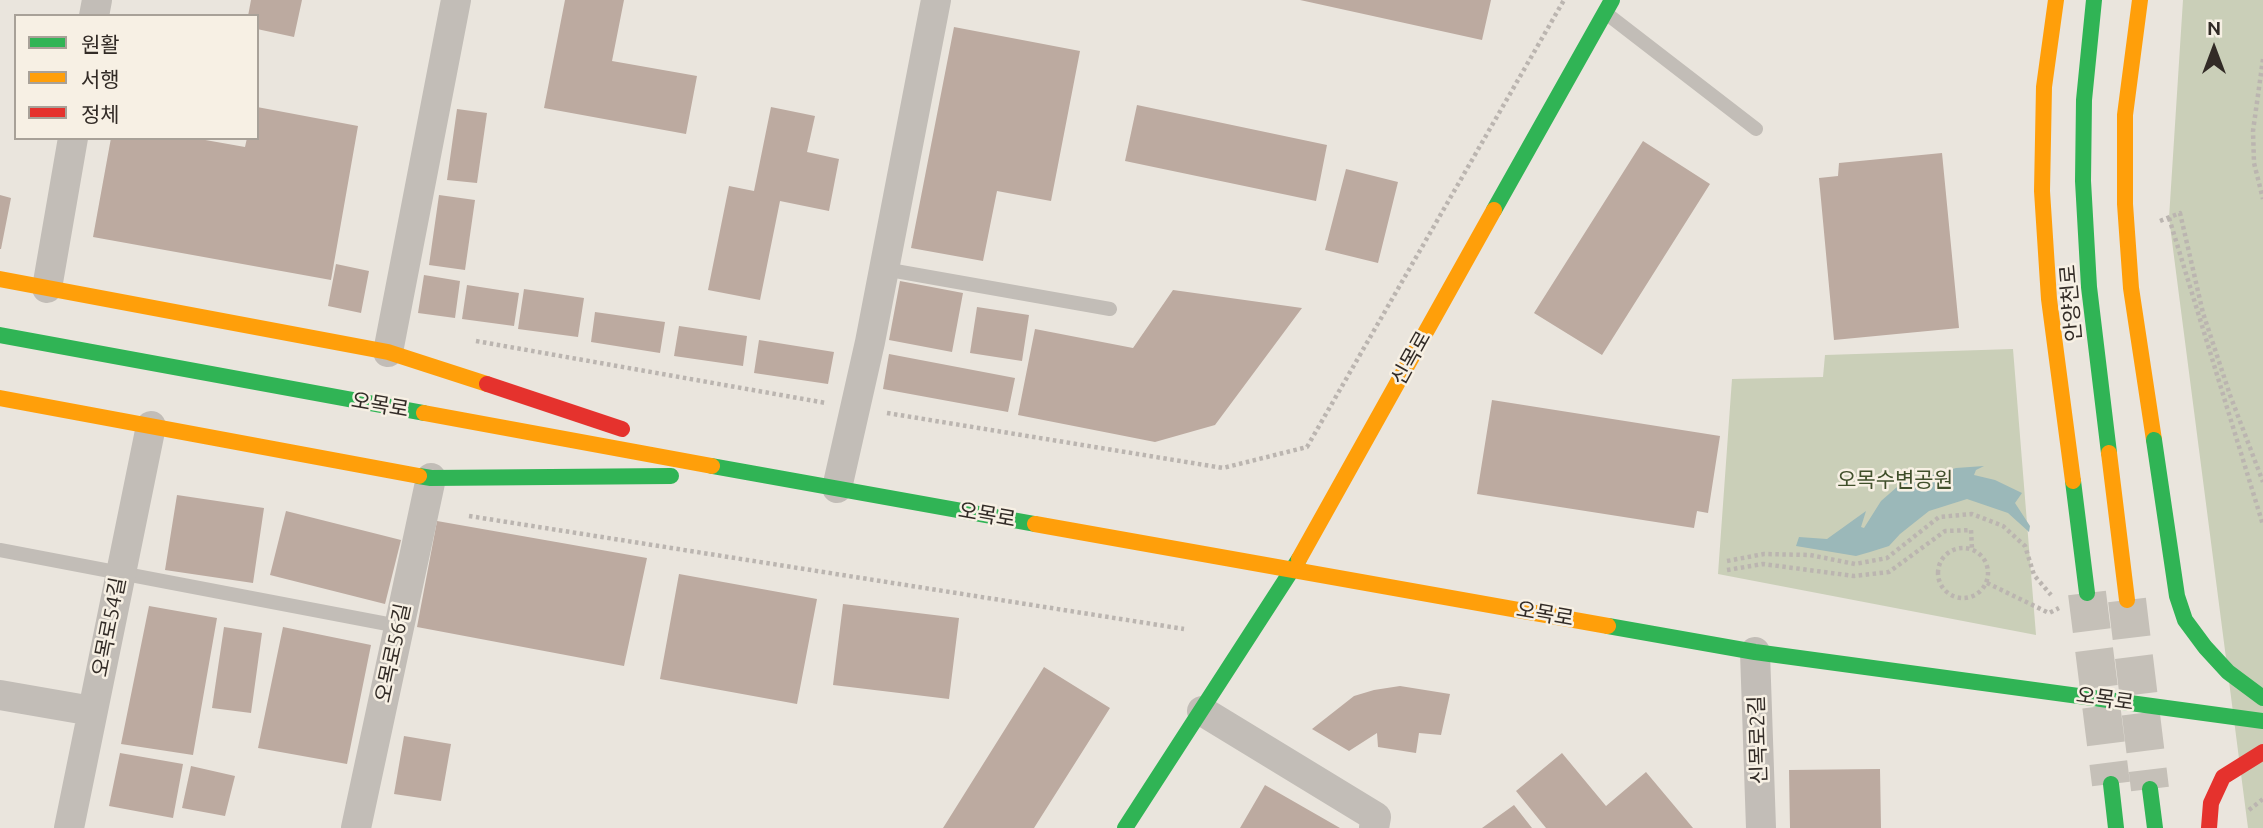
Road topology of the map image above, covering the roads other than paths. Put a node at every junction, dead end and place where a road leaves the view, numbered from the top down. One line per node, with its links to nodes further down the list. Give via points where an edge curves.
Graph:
1 (456, 0): 14 (street)
2 (936, 0): 9 (street)
3 (2056, 0): 23 (main road, 안양천로, via 2044,87 2042,191 2049,299)
4 (2094, 0): 24 (main road, 안양천로, via 2084,100 2083,181 2089,287)
5 (2140, 0): 28 (main road, bridge, via 2126,115 2125,204 2131,288 2177,596 2185,620 2205,647 2228,673)
6 (1609, 6): 7 (lane); 21 (main road, 신목로)
7 (1756, 129)
8 (73, 140): 11 (street)
9 (884, 269): 12 (lane); 19 (street)
10 (0, 279): 11 (main road, 오목로)
11 (47, 288): 14 (main road, 오목로)
12 (1110, 309)
13 (0, 335): 17 (main road, 오목로)
14 (388, 352): 17 (main road, 오목로)
15 (0, 398): 16 (main road, 오목로)
16 (151, 426): 18 (main road, 오목로); 22 (street, 오목로54길)
17 (761, 475): 18 (main road, 오목로); 19 (main road, 오목로)
18 (431, 478): 25 (street, 오목로56길)
19 (836, 488): 21 (main road, 오목로)
20 (0, 550): 22 (lane)
21 (1293, 569): 26 (main road, 오목로); 30 (main road, 신목로)
22 (121, 571): 25 (lane); 29 (street, 오목로54길)
23 (2087, 593)
24 (2127, 600)
25 (398, 626): 36 (street, 오목로56길)
26 (1755, 652): 31 (main road, 오목로); 39 (street, 신목로2길)
27 (0, 695): 29 (street)
28 (2263, 698)
29 (92, 711): 35 (street, 오목로54길)
30 (1202, 711): 37 (main road, 신목로); 38 (street, via 1376,817)
31 (2260, 720)
32 (2263, 752): 42 (main road, via 2223,777 2211,803)
33 (2111, 784): 40 (main road)
34 (2150, 789): 41 (main road)
35 (68, 828)
36 (356, 828)
37 (1125, 828)
38 (1374, 828)
39 (1760, 828)
40 (2116, 828)
41 (2155, 828)
42 (2208, 828)

